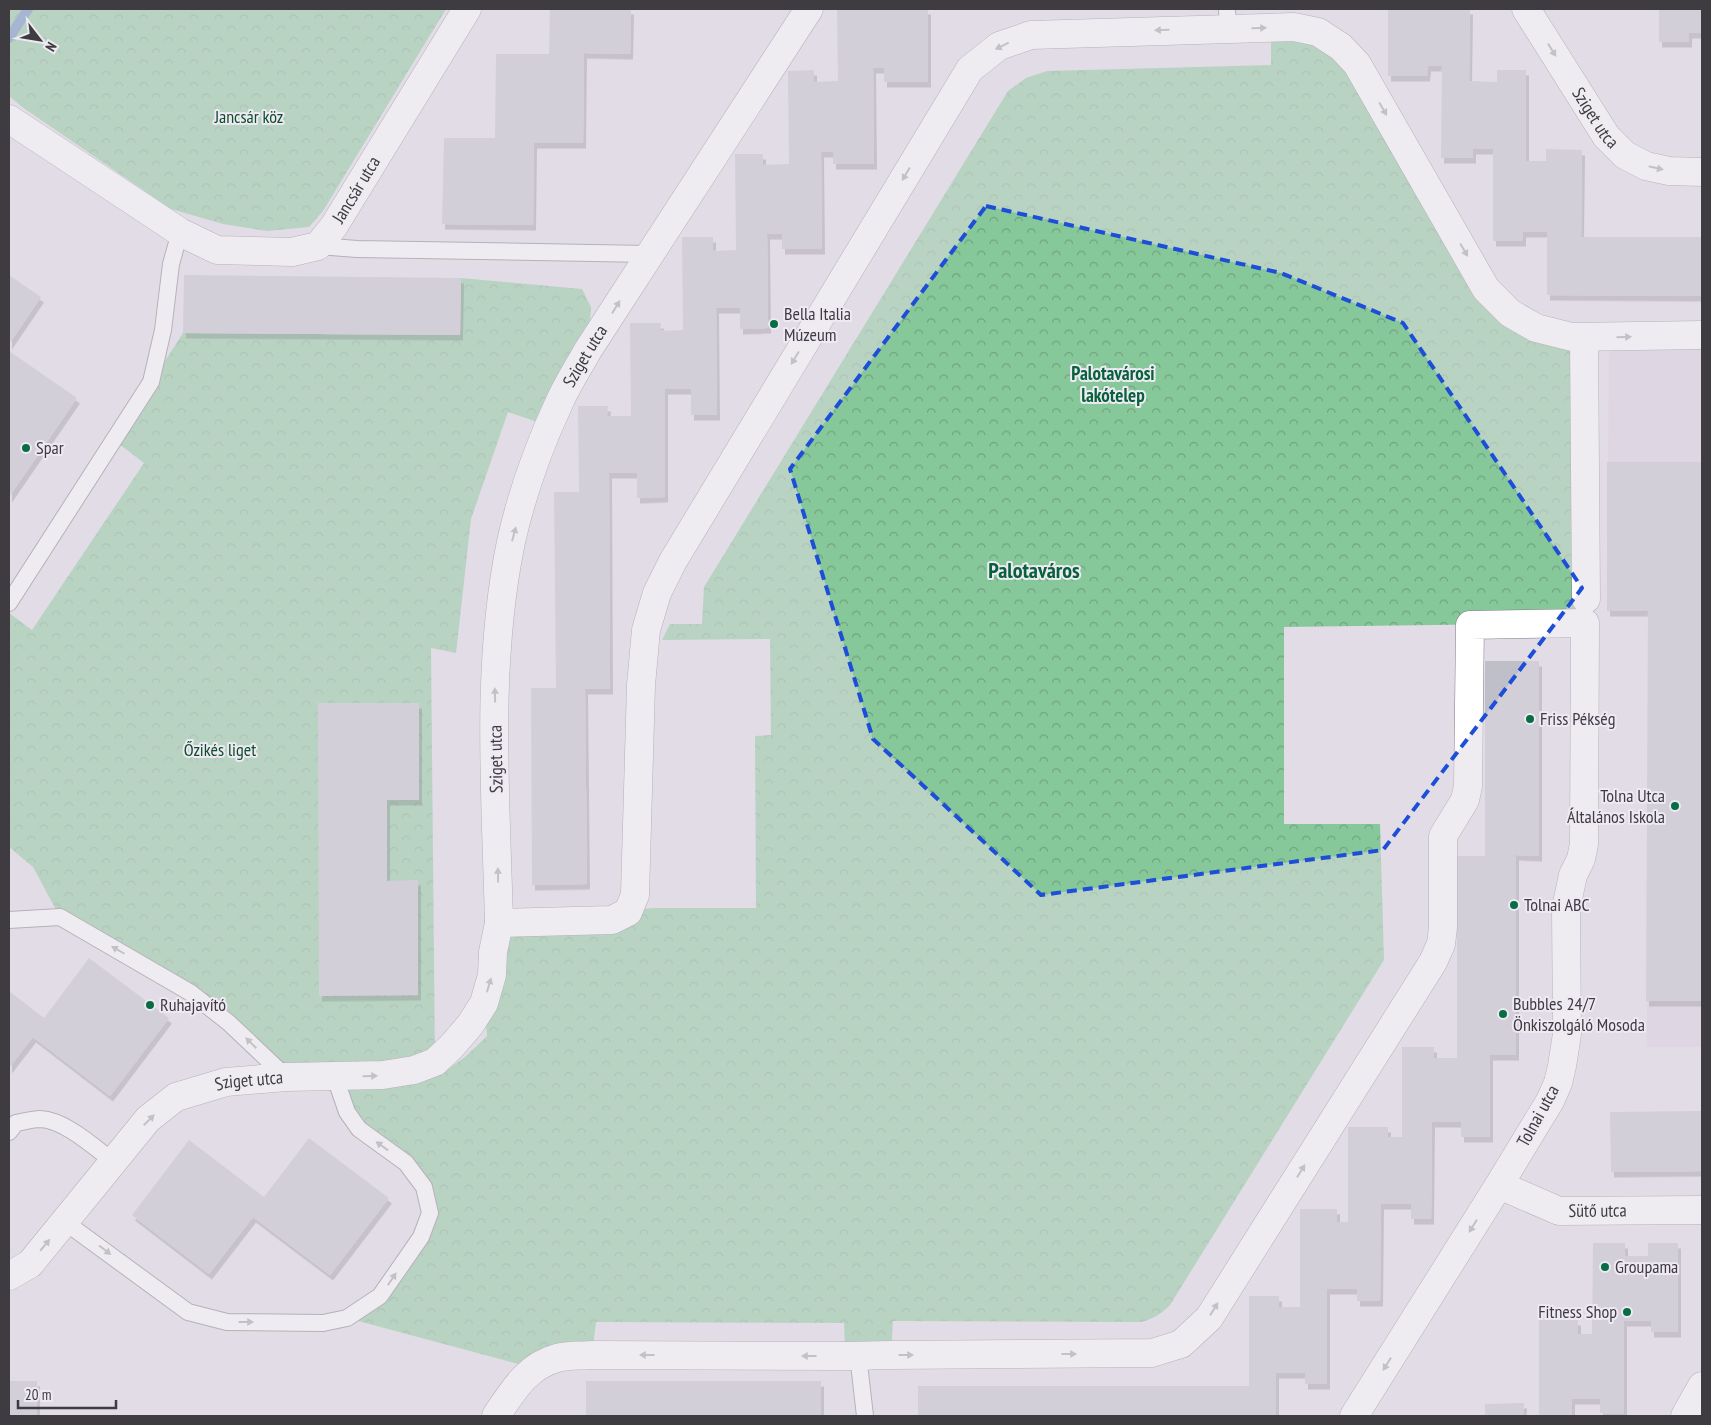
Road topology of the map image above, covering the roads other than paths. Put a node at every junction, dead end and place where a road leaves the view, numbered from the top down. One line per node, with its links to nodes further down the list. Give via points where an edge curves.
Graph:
1 (467, 9): 8 (street, Jancsár utca, via 334,226)
2 (809, 9): 9 (street, Sziget utca)
3 (1526, 9): 6 (street, Sziget utca, one-way to 6, via 1606,136 1625,155 1646,166 1669,171)
4 (1222, 22): 11 (street, one-way to 11, via 1318,32 1341,47 1357,64 1486,289 1510,313 1536,328); 15 (street, one-way to 15, via 1031,35 999,46 970,69 673,561 657,593 646,630 642,667 635,895 628,912 612,920)
5 (10, 120): 7 (street)
6 (1702, 172)
7 (180, 232): 8 (street, via 217,250 292,252); 12 (lane, via 171,264 163,330 151,382)
8 (318, 246): 9 (lane)
9 (649, 254): 15 (street, Sziget utca, one-way to 9, via 494,675 511,542 528,482 559,402)
10 (1702, 335): 11 (street, one-way to 10)
11 (1584, 338): 13 (street, Tolnai utca)
12 (9, 602)
13 (1585, 611): 20 (street, Tolnai utca, via 1584,844 1566,908 1567,1034 1558,1083 1550,1101); 24 (street, one-way to 13, via 1152,1353 1181,1344 1209,1318 1441,944 1443,836 1466,800 1468,786 1470,625)
14 (9, 920): 17 (lane, one-way to 14, via 192,993 60,917)
15 (499, 923): 16 (street, Sziget utca, one-way to 15, via 383,1075 414,1070 435,1062 451,1047 484,1003 492,975)
16 (338, 1076): 17 (street, Sziget utca); 22 (lane, one-way to 16, via 188,1312 228,1322 323,1323 347,1318 380,1296 421,1236 430,1214 424,1187 406,1164 359,1129 347,1112)
17 (286, 1077): 19 (street, Sziget utca, one-way to 17, via 148,1119 176,1097 226,1082)
18 (9, 1132): 19 (lane, via 16,1123 40,1119 56,1123)
19 (114, 1162): 22 (street, Sziget utca)
20 (1499, 1185): 21 (street, Sütő utca, via 1559,1211); 28 (street, Tolnai utca, one-way to 28)
21 (1702, 1210)
22 (65, 1222): 23 (street, Sziget utca, one-way to 22, via 30,1264)
23 (9, 1276)
24 (858, 1355): 26 (street, one-way to 26, via 592,1355 557,1358 533,1368 516,1385); 27 (lane)
25 (1702, 1386): 29 (street)
26 (496, 1416)
27 (865, 1416)
28 (1354, 1416)
29 (1685, 1416)

